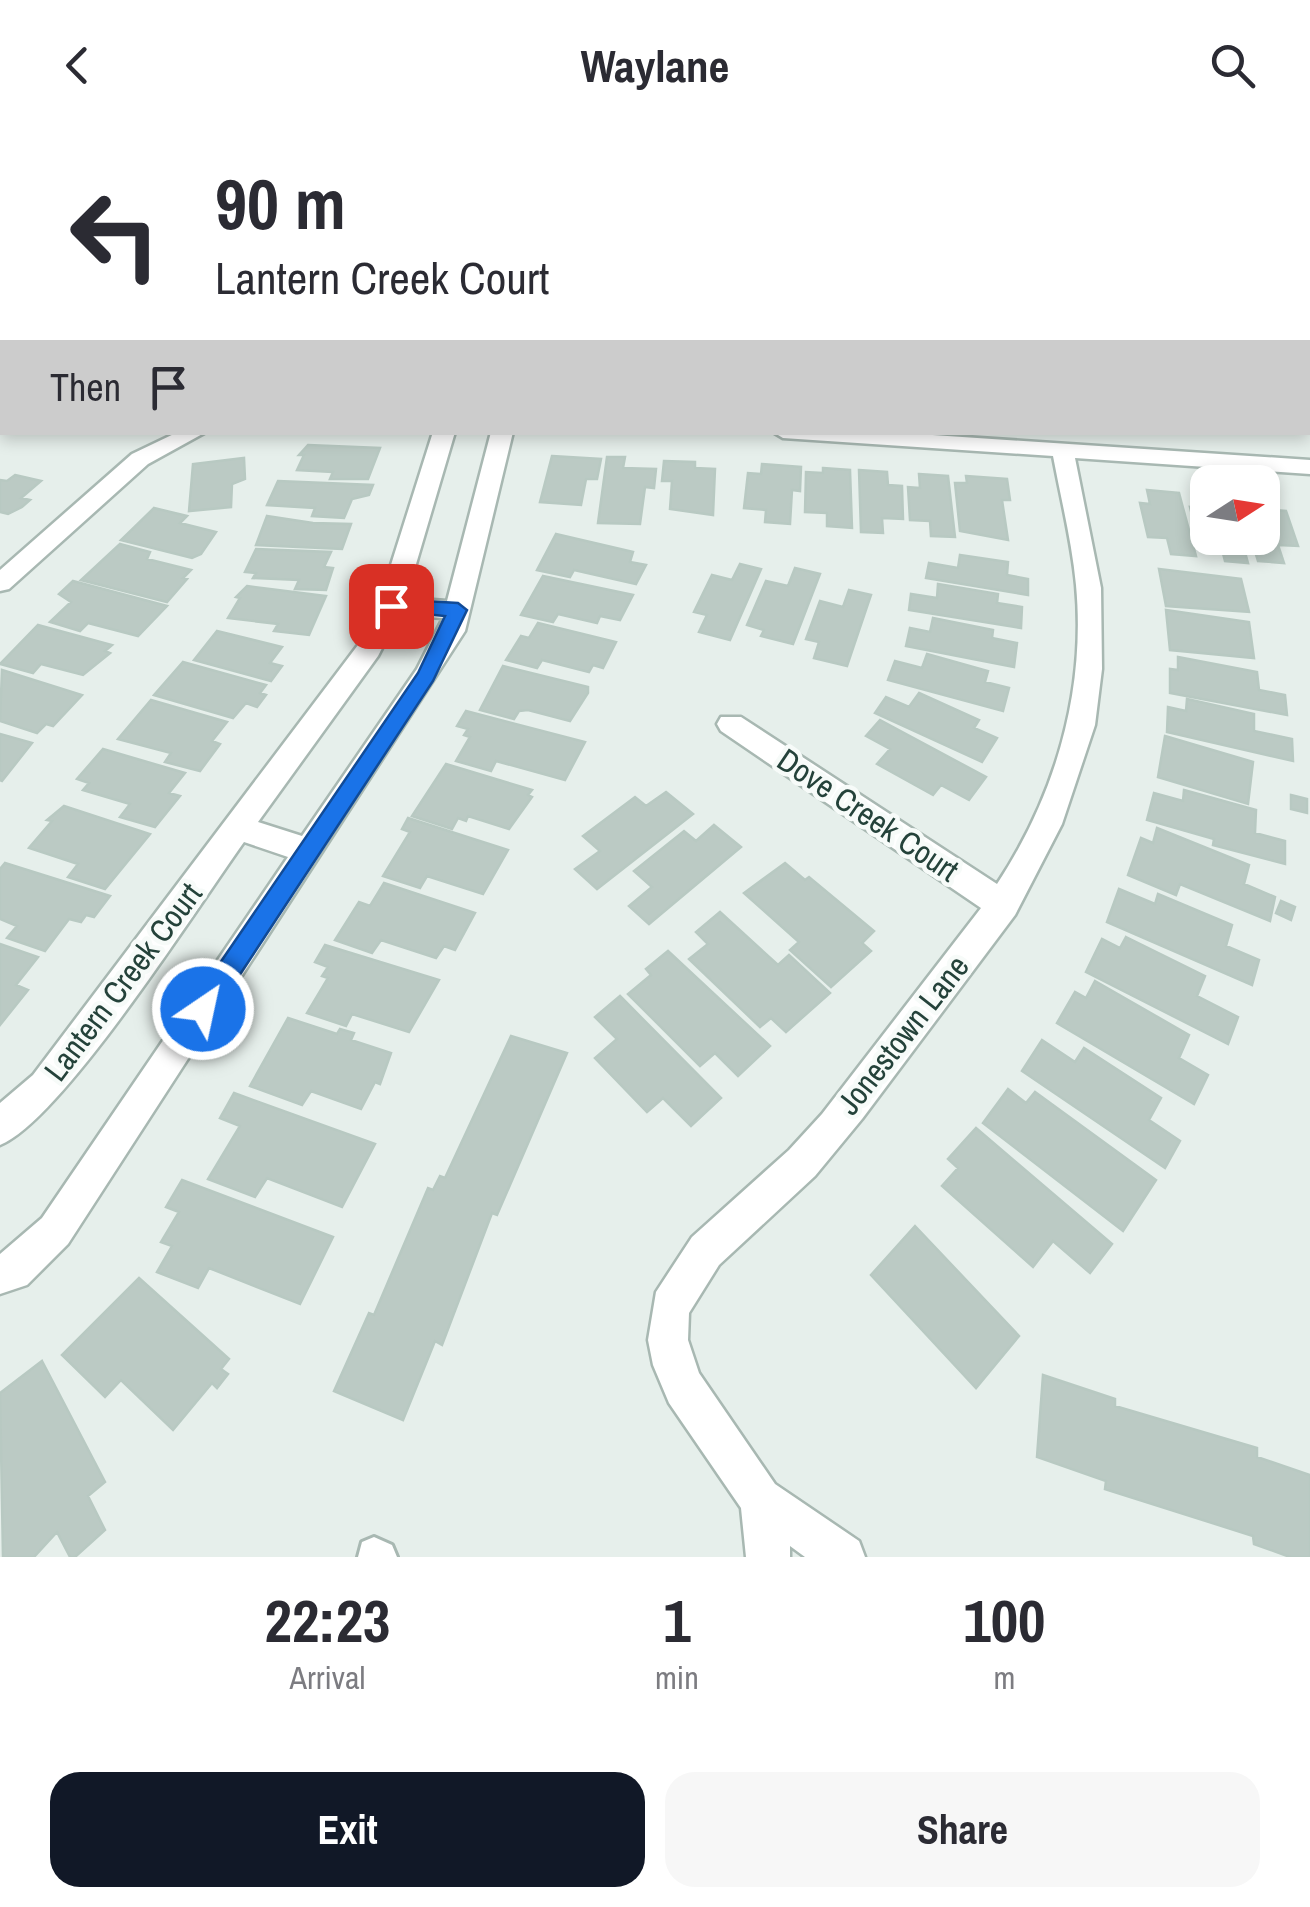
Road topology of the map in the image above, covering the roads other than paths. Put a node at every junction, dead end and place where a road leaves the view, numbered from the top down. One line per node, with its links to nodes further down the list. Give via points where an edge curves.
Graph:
1 (190, 435): 7 (street, via 140,459)
2 (443, 435): 8 (street, Lantern Creek Court)
3 (501, 435): 9 (street)
4 (828, 435): 5 (street)
5 (1063, 451): 6 (street); 13 (street, Jonestown Lane, via 1090,604 1086,682 1066,780)
6 (1310, 467)
7 (0, 583)
8 (391, 606): 9 (street); 11 (street, Lantern Creek Court, via 369,650)
9 (458, 610): 12 (street, via 426,676)
10 (732, 724): 13 (street, Dove Creek Court)
11 (238, 828): 12 (street); 14 (street, Lantern Creek Court, via 45,1088)
12 (309, 851): 15 (street, via 55,1231 14,1271)
13 (1004, 906): 16 (street, Jonestown Lane, via 804,1161 675,1290 668,1316 676,1376)
14 (0, 1127)
15 (0, 1274)
16 (761, 1500): 17 (street, Jonestown Lane); 18 (street)
17 (768, 1557)
18 (844, 1557)

